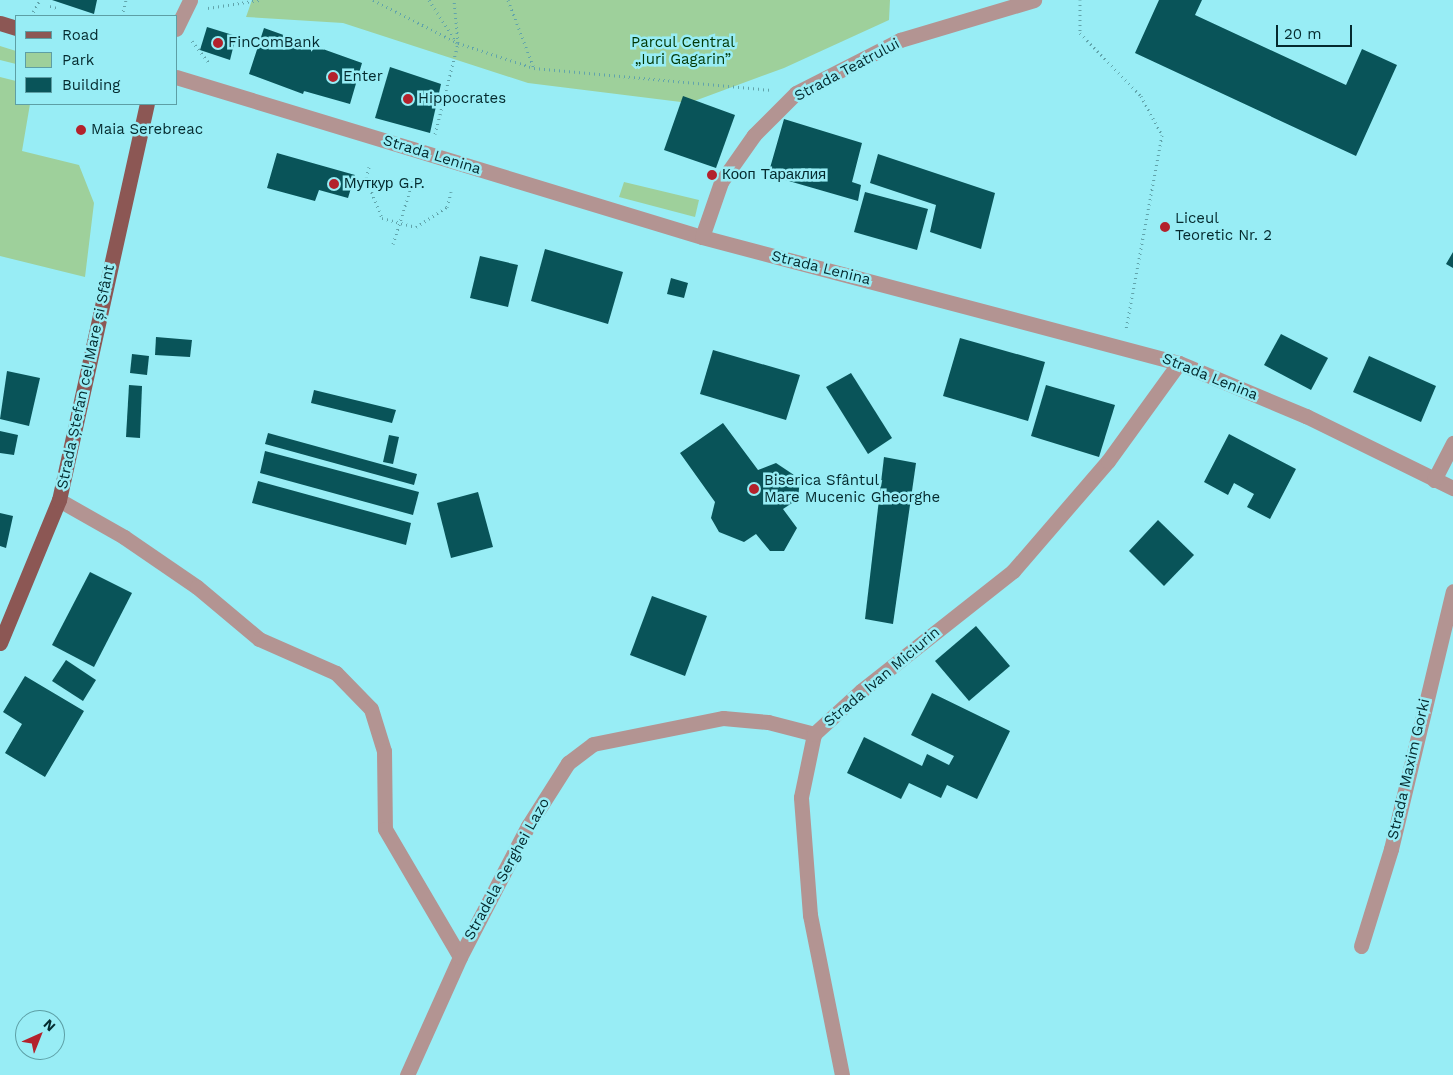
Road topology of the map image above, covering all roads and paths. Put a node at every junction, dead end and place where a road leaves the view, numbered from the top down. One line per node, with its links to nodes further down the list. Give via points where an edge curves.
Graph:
1 (40, 0): 13 (path)
2 (126, 0): 14 (path)
3 (190, 0): 16 (street)
4 (259, 0): 16 (path)
5 (373, 0): 19 (path)
6 (429, 0): 19 (path)
7 (454, 0): 19 (path)
8 (508, 0): 21 (path)
9 (1034, 0): 23 (street, Strada Teatrului, via 900,40)
10 (1080, 0): 32 (path, via 1080,34 1141,96 1162,135)
11 (50, 6): 12 (path)
12 (57, 8)
13 (32, 15)
14 (122, 15)
15 (0, 23): 17 (main road)
16 (179, 23)
17 (15, 28)
18 (191, 37): 20 (path, via 194,50)
19 (458, 44): 21 (path); 25 (path)
20 (214, 66)
21 (534, 68): 23 (path)
22 (178, 78): 30 (street, Strada Lenina)
23 (796, 93): 30 (street, Strada Teatrului, via 754,135 720,182)
24 (147, 105): 37 (main road, Strada Ștefan cel Mare și Sfânt)
25 (434, 137)
26 (369, 168): 29 (path, via 366,178 382,218)
27 (413, 181): 29 (path)
28 (451, 192): 29 (path, via 447,207 416,227)
29 (400, 222): 31 (path)
30 (702, 237): 32 (street, Strada Lenina)
31 (394, 244)
32 (1122, 345): 33 (street, Strada Lenina)
33 (1179, 363): 35 (street, Strada Lenina, via 1306,416); 40 (street, Strada Ivan Miciurin, via 1108,461 1013,571 862,691)
34 (1453, 443): 35 (street)
35 (1434, 480): 36 (street, Strada Lenina)
36 (1453, 488)
37 (59, 500): 39 (main road, Strada Ștefan cel Mare și Sfânt); 42 (street, via 182,577 259,639 336,673 371,709 384,751 385,829)
38 (1453, 591): 41 (street, Strada Maxim Gorki, via 1391,848)
39 (0, 643)
40 (814, 734): 42 (street, Stradela Serghei Lazo, via 768,722 723,718 593,744 568,763 528,826); 44 (street, Strada Ivan Miciurin, via 801,797 810,915)
41 (1361, 946)
42 (460, 957): 43 (street, Stradela Serghei Lazo)
43 (407, 1075)
44 (842, 1075)

